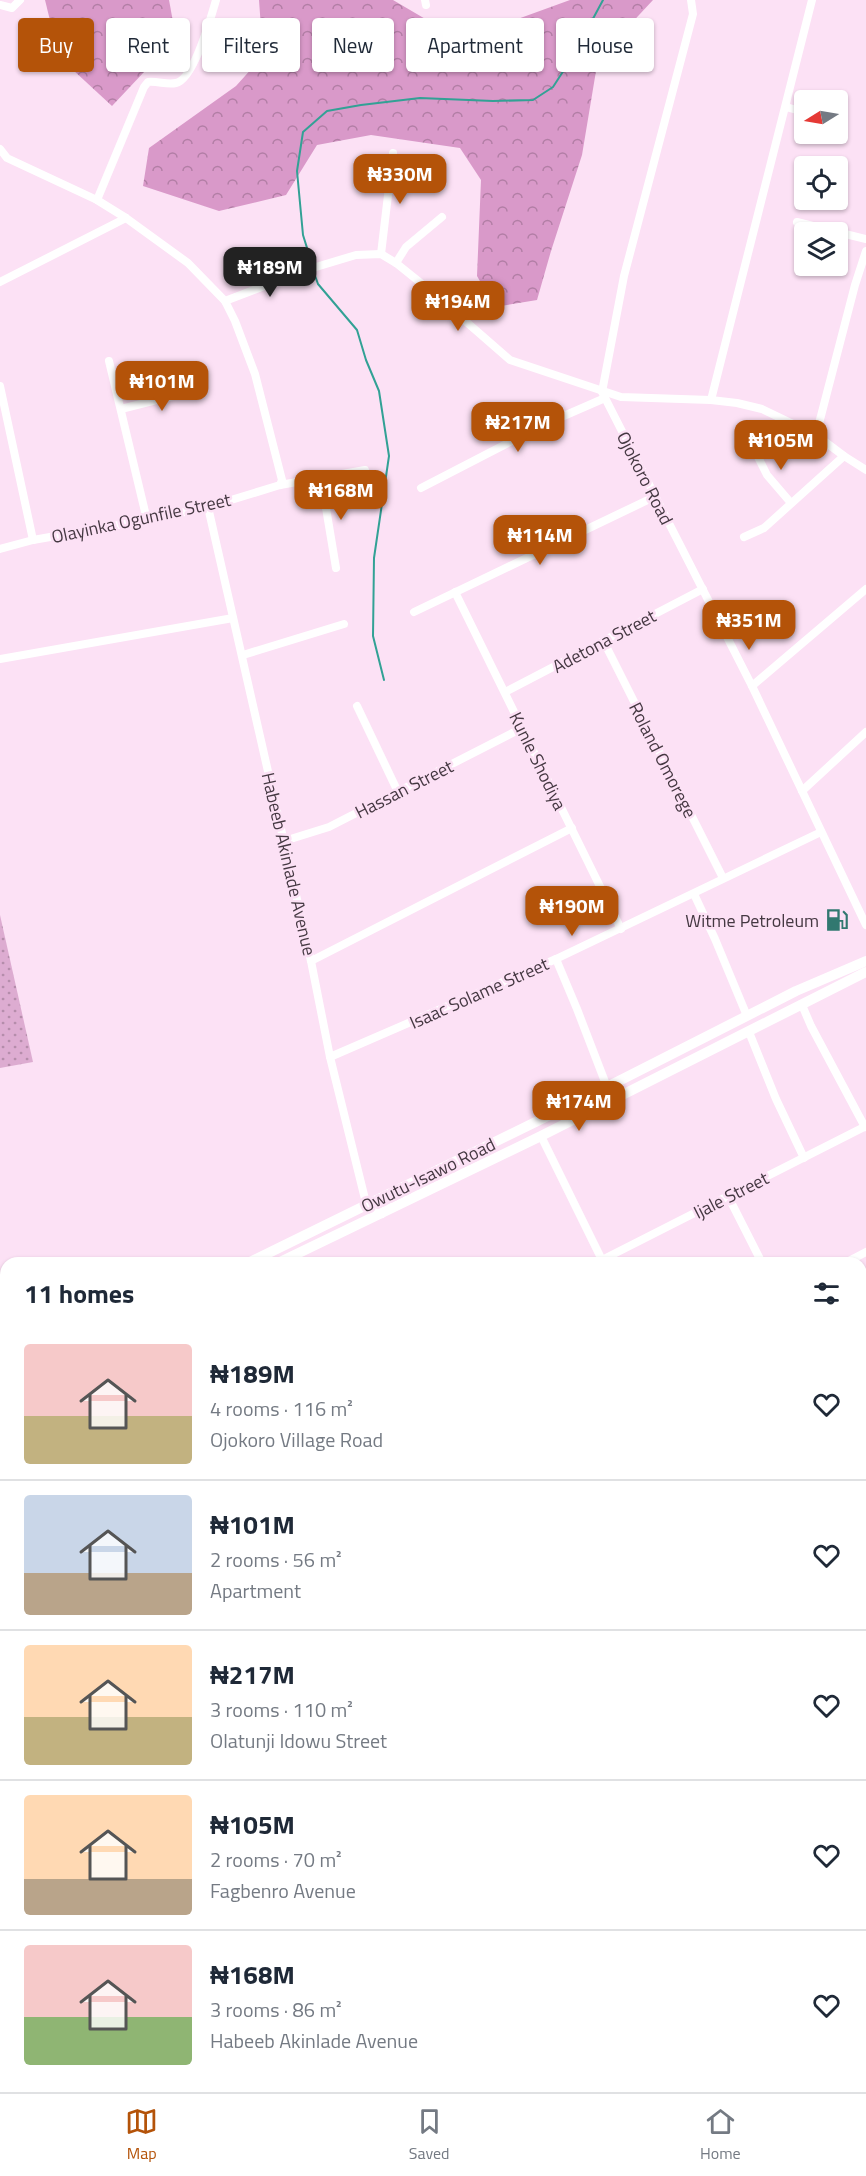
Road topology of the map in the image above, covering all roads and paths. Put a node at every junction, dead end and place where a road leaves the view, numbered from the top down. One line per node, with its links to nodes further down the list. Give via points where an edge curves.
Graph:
1 (20, 0): 5 (street, via 12,8)
2 (216, 0): 11 (street, via 199,51 184,80 148,82 144,87)
3 (691, 0): 24 (street, via 693,14 624,276)
4 (813, 0): 6 (street)
5 (0, 5)
6 (786, 107): 7 (street); 25 (street)
7 (794, 109)
8 (0, 149): 10 (street)
9 (393, 153): 17 (street)
10 (4, 160): 11 (street)
11 (97, 200): 13 (street)
12 (442, 217): 18 (street, via 406,247)
13 (126, 218): 19 (street); 20 (street, via 188,263)
14 (848, 235): 15 (street)
15 (866, 239)
16 (866, 251): 27 (street)
17 (381, 254): 18 (street); 20 (street, via 356,255 306,270)
18 (396, 263): 24 (street, via 510,360)
19 (0, 282)
20 (225, 302): 33 (street, via 255,374 282,480)
21 (109, 361): 26 (street)
22 (0, 386): 40 (street)
23 (196, 390): 26 (street)
24 (603, 395): 25 (street); 34 (street); 35 (street, Ojokoro Road)
25 (711, 400): 27 (street, via 762,409)
26 (121, 409): 38 (street)
27 (816, 435): 29 (street)
28 (754, 449): 36 (street, via 768,475)
29 (844, 456): 31 (street); 36 (street)
30 (365, 470): 32 (street, Olayinka Ogunfile Street)
31 (866, 470)
32 (321, 478): 33 (street, Olayinka Ogunfile Street); 42 (street)
33 (280, 485): 37 (street, Olayinka Ogunfile Street)
34 (421, 488)
35 (654, 497): 43 (street, Ojokoro Road); 45 (street)
36 (791, 503): 39 (street, via 764,528)
37 (208, 507): 38 (street, Olayinka Ogunfile Street); 47 (street, Habeeb Akinlade Avenue)
38 (147, 520): 40 (street, Olayinka Ogunfile Street)
39 (744, 537)
40 (33, 540): 41 (street, Olayinka Ogunfile Street)
41 (0, 549)
42 (336, 568)
43 (703, 589): 49 (street, Adetona Street); 52 (street, Ojokoro Road)
44 (866, 589): 52 (street)
45 (455, 592): 46 (street); 53 (street, Kunle Shodiya)
46 (414, 612)
47 (233, 618): 50 (street, Habeeb Akinlade Avenue); 51 (street)
48 (344, 624): 50 (street)
49 (604, 642): 53 (street, Adetona Street); 62 (street, Roland Omorege)
50 (243, 655): 61 (street, Habeeb Akinlade Avenue)
51 (0, 659)
52 (752, 686): 57 (street, Ojokoro Road)
53 (505, 692): 55 (street, Kunle Shodiya)
54 (357, 706): 58 (street)
55 (522, 728): 58 (street, Hassan Street); 59 (street, Kunle Shodiya)
56 (866, 732): 57 (street)
57 (802, 791): 60 (street, Ojokoro Road)
58 (398, 792): 61 (street, Hassan Street, via 329,827)
59 (572, 828): 65 (street, Kunle Shodiya); 67 (street)
60 (821, 832): 62 (street, Isaac Solame Street); 64 (street, Ojokoro Road)
61 (284, 841): 67 (street, Habeeb Akinlade Avenue)
62 (723, 878): 63 (street, Isaac Solame Street)
63 (694, 894): 65 (street, Isaac Solame Street); 71 (street)
64 (866, 925)
65 (621, 929): 66 (street, Isaac Solame Street)
66 (556, 959): 73 (street, Isaac Solame Street); 74 (street)
67 (311, 961): 73 (street, Habeeb Akinlade Avenue)
68 (866, 961): 71 (street, Owutu-Isawo Road)
69 (866, 972): 70 (street, Owutu-Isawo Road)
70 (802, 1005): 72 (street, Owutu-Isawo Road); 75 (street)
71 (747, 1016): 74 (street, Owutu-Isawo Road)
72 (749, 1032): 76 (street, Owutu-Isawo Road); 77 (street)
73 (330, 1057): 79 (street, Habeeb Akinlade Avenue, via 365,1199)
74 (607, 1087): 79 (street, Owutu-Isawo Road)
75 (865, 1127): 77 (street, Ijale Street)
76 (541, 1136): 80 (street, Owutu-Isawo Road); 83 (street)
77 (804, 1158): 78 (street, Ijale Street)
78 (728, 1196): 84 (street, Ijale Street); 85 (street)
79 (370, 1203): 80 (street, Habeeb Akinlade Avenue); 81 (street, Owutu-Isawo Road)
80 (382, 1214): 82 (street, Owutu-Isawo Road)
81 (260, 1257)
82 (291, 1257)
83 (597, 1257)
84 (607, 1257)
85 (759, 1257)

